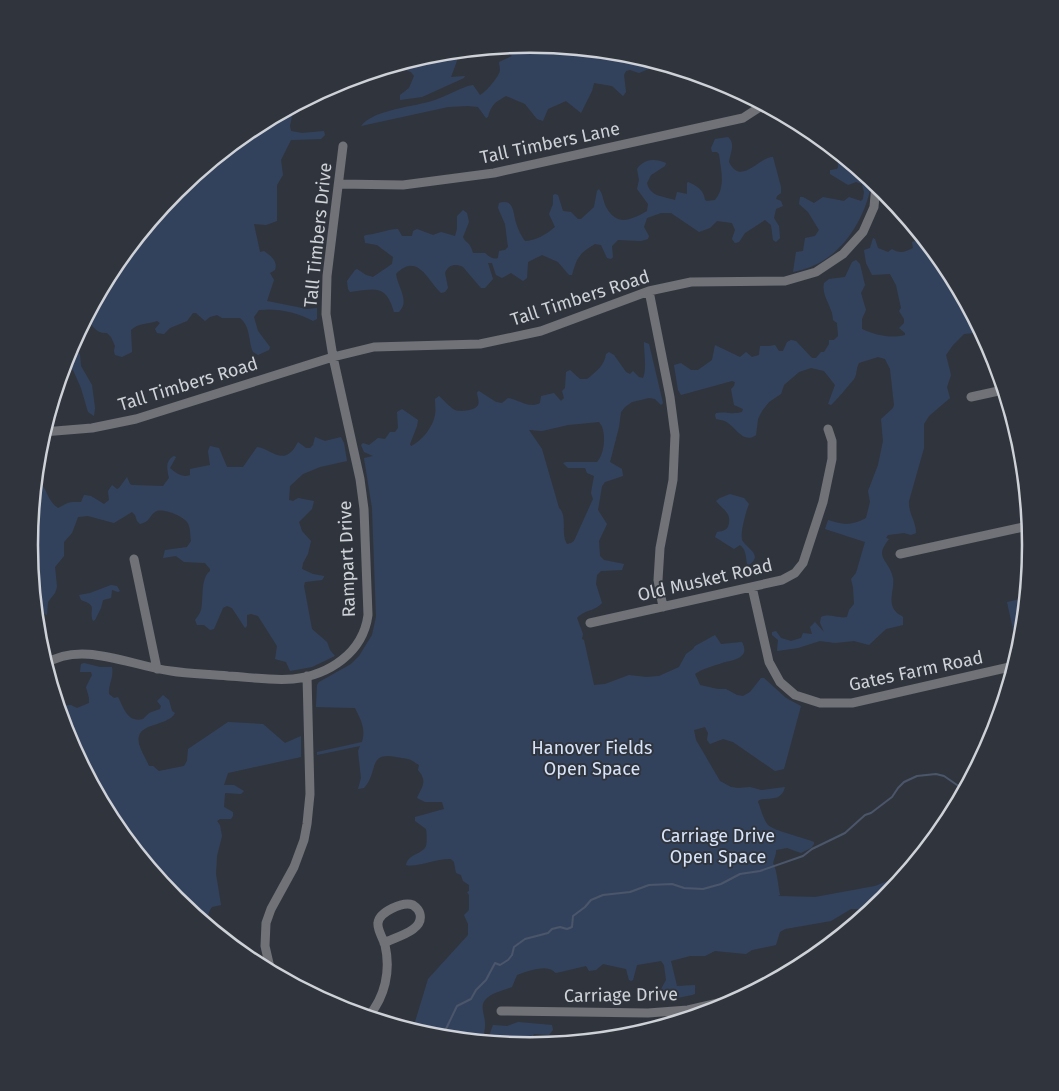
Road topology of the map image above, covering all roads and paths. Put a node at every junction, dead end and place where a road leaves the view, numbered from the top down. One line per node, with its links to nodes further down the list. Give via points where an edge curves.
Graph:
1 (757, 109): 3 (street, Tall Timbers Lane, via 743,118 494,172 403,184)
2 (343, 146): 3 (street, Tall Timbers Drive)
3 (339, 184): 6 (street, Tall Timbers Drive, via 327,276 326,314)
4 (875, 196): 5 (street, Tall Timbers Road, via 874,207 863,232 843,254 816,272 785,281 691,282)
5 (649, 291): 6 (street, Tall Timbers Road, via 541,331 480,344 374,347); 15 (street, via 675,435 673,480 660,548 658,580)
6 (333, 357): 10 (street, Tall Timbers Road, via 136,419 92,428); 20 (street, Rampart Drive, via 362,494 368,615 365,630 349,654 335,665)
7 (996, 391): 8 (street)
8 (971, 397)
9 (828, 428): 14 (street, Old Musket Road, via 832,459 823,502 803,563 782,580)
10 (51, 431)
11 (1021, 528): 12 (street)
12 (900, 554)
13 (134, 559): 19 (street)
14 (752, 586): 15 (street, Old Musket Road); 18 (street, Gates Farm Road, via 769,662 780,682 795,695 820,703 852,704)
15 (663, 607): 16 (street, Old Musket Road)
16 (590, 623)
17 (51, 661): 19 (street, Rampart Drive, via 68,655 87,654)
18 (1006, 668)
19 (158, 669): 20 (street, Rampart Drive, via 269,679)
20 (307, 676): 22 (street, via 309,807 298,858 266,923 265,946)
21 (384, 943): 21 (street, via 378,926 381,916 405,904 417,908 420,920 416,927); 24 (street, via 386,980 380,1000)
22 (269, 963)
23 (695, 1008): 25 (street, Carriage Drive, via 648,1014)
24 (372, 1011)
25 (501, 1011)

